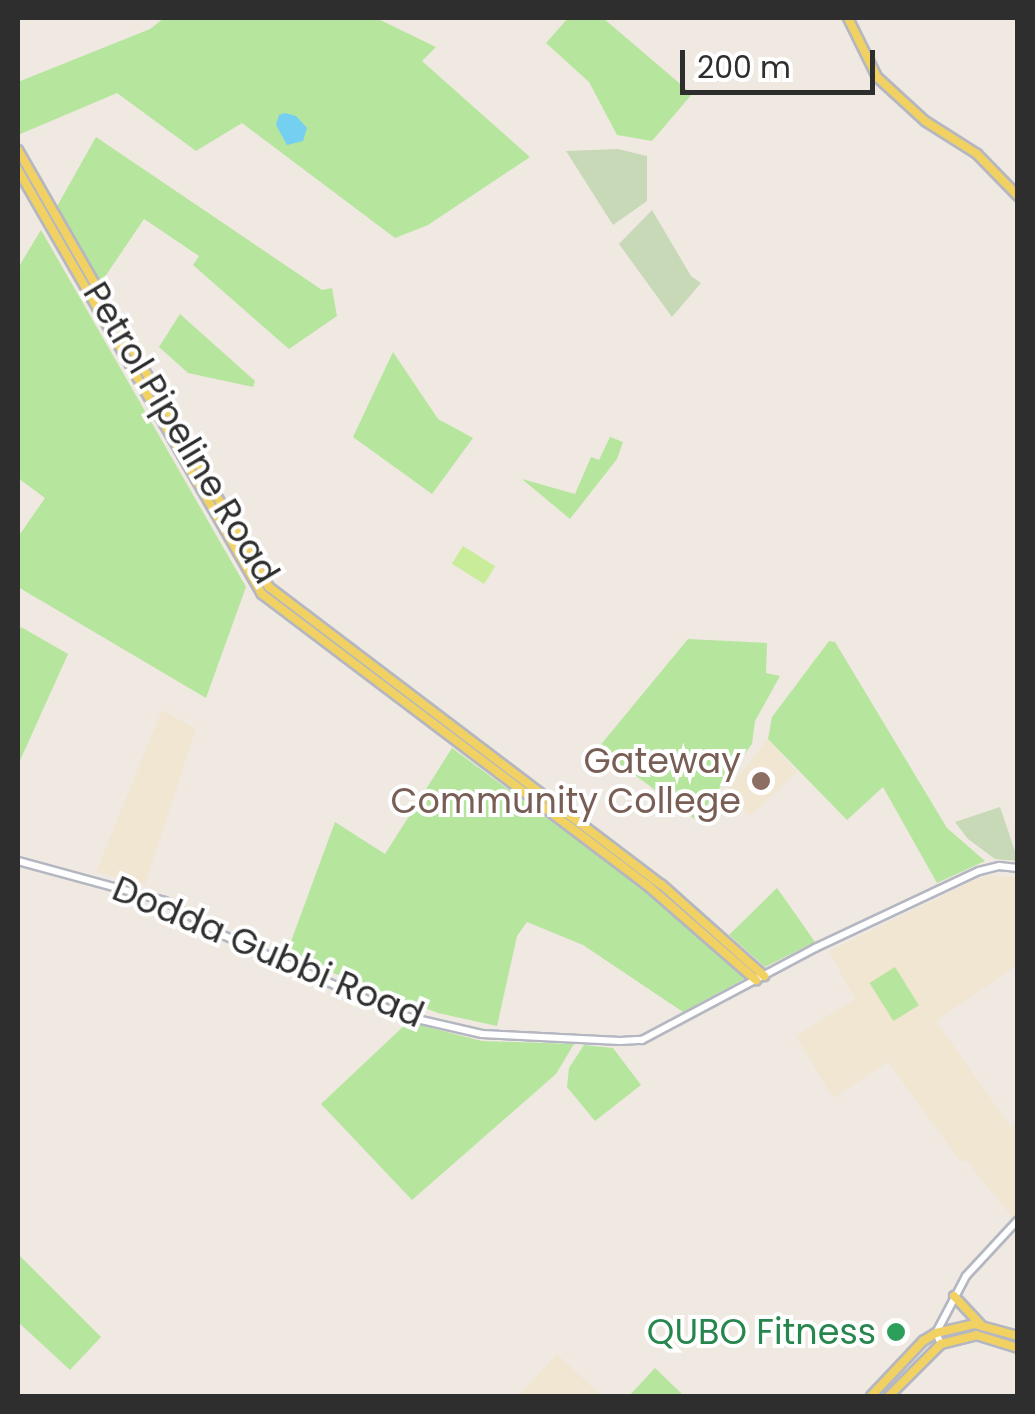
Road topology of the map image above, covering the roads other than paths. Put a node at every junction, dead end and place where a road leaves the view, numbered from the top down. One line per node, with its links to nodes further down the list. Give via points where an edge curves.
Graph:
1 (848, 18): 4 (main road, via 877,77 924,121 977,154)
2 (18, 150): 5 (main road, Petrol Pipeline Road)
3 (18, 170): 5 (main road, Petrol Pipeline Road)
4 (1018, 196)
5 (70, 253): 8 (main road, Petrol Pipeline Road, via 268,587 538,800 686,904)
6 (18, 861): 8 (street, Dodda Gubbi Road, via 137,890 356,998 482,1034 642,1040)
7 (1018, 868): 8 (street, Dodda Gubbi Road, via 979,871)
8 (760, 978)
9 (1018, 1220): 10 (street)
10 (954, 1296): 11 (main road); 12 (street)
11 (981, 1325): 12 (main road); 13 (main road)
12 (936, 1333): 14 (street); 16 (main road)
13 (1018, 1336)
14 (940, 1344): 15 (main road, via 976,1335); 17 (main road)
15 (1018, 1348)
16 (871, 1396)
17 (888, 1396)

